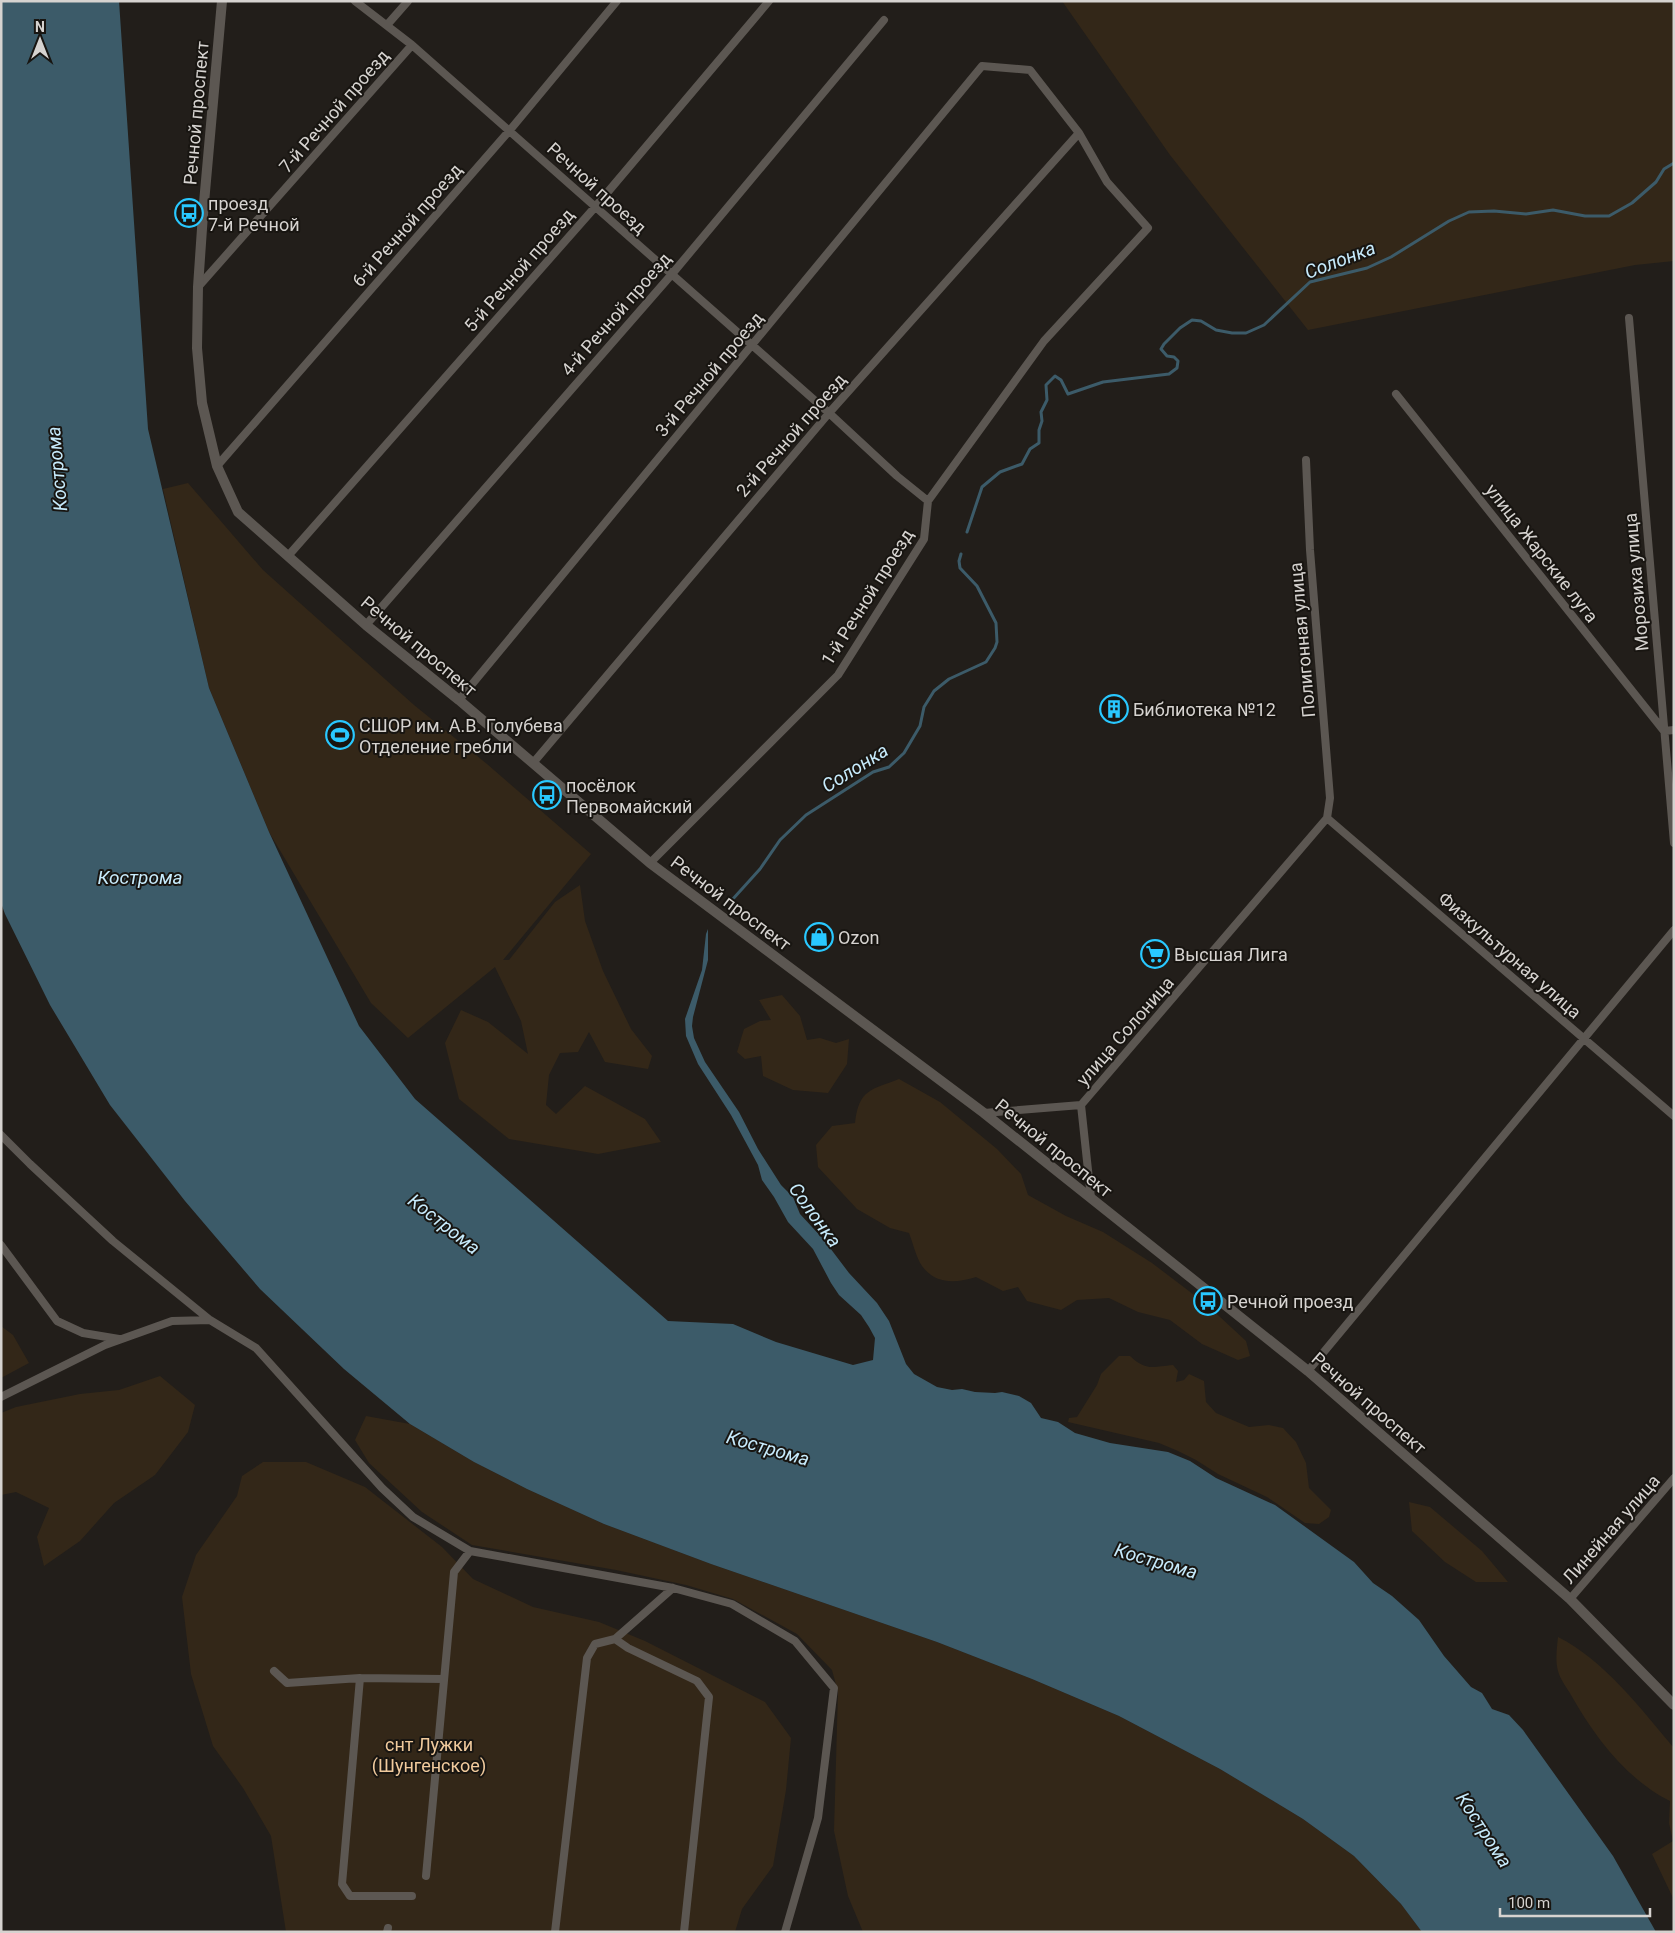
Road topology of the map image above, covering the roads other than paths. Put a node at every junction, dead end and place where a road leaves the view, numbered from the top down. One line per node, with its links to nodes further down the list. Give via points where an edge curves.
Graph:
1 (222, 1): 13 (street, Речной проспект)
2 (355, 1): 7 (street, Речной проезд)
3 (408, 1): 7 (street, 7-й Речной проезд)
4 (617, 1): 9 (street, 6-й Речной проезд)
5 (769, 1): 11 (street, 5-й Речной проезд)
6 (884, 20): 12 (street, 4-й Речной проезд)
7 (387, 25): 8 (street, Речной проезд)
8 (412, 45): 9 (street, Речной проезд); 13 (street, 7-й Речной проезд)
9 (510, 130): 11 (street, Речной проезд); 19 (street, 6-й Речной проезд)
10 (1079, 132): 15 (street, 3-й Речной проезд, via 1030,70 982,66); 17 (street, 2-й Речной проезд); 20 (street, 1-й Речной проезд, via 1107,182 1148,228 1044,341)
11 (596, 206): 12 (street, Речной проезд); 21 (street, 5-й Речной проезд)
12 (672, 274): 15 (street, Речной проезд); 22 (street, 4-й Речной проезд)
13 (198, 287): 19 (street, Речной проспект, via 197,348 202,403)
14 (1629, 318): 25 (street, Морозиха улица)
15 (752, 345): 17 (street, Речной проезд); 23 (street, 3-й Речной проезд)
16 (1396, 394): 25 (street, улица Жарские луга)
17 (829, 413): 20 (street, Речной проезд); 26 (street, 2-й Речной проезд)
18 (1306, 460): 27 (street, Полигонная улица, via 1330,798)
19 (216, 466): 21 (street, Речной проспект, via 238,512)
20 (928, 501): 29 (street, 1-й Речной проезд, via 924,539 838,675)
21 (288, 556): 22 (street, Речной проспект)
22 (366, 625): 23 (street, Речной проспект)
23 (459, 700): 26 (street, Речной проспект)
24 (1674, 730): 25 (street)
25 (1664, 732): 28 (street, Морозиха улица)
26 (533, 763): 29 (street, Речной проспект)
27 (1327, 818): 31 (street, Физкультурная улица); 32 (street, улица Солоница)
28 (1674, 843)
29 (650, 863): 33 (street, Речной проспект)
30 (1674, 930): 31 (street)
31 (1584, 1040): 34 (street, Физкультурная улица); 40 (street)
32 (1081, 1105): 33 (street); 36 (street)
33 (984, 1113): 36 (street, Речной проспект)
34 (1674, 1116)
35 (1, 1135): 38 (street, via 114,1241)
36 (1091, 1198): 40 (street, Речной проспект)
37 (1, 1245): 39 (street, via 58,1321 83,1333)
38 (210, 1320): 39 (street, via 172,1320); 43 (street, via 256,1348 382,1488 413,1517)
39 (121, 1340): 41 (street)
40 (1308, 1371): 45 (street, Речной проспект)
41 (1, 1397)
42 (1674, 1478): 45 (street, Линейная улица)
43 (470, 1551): 44 (street); 49 (street, via 454,1572)
44 (673, 1588): 46 (street); 55 (street, via 732,1604 795,1641 834,1688 818,1818)
45 (1570, 1598): 50 (street, Речной проспект)
46 (615, 1639): 53 (street, via 595,1644 587,1658); 54 (street, via 697,1681 710,1697)
47 (274, 1671): 48 (street, via 287,1683)
48 (360, 1678): 49 (street); 52 (street, via 342,1884 350,1896)
49 (443, 1678): 51 (street)
50 (1674, 1705)
51 (426, 1876)
52 (412, 1896)
53 (555, 1932)
54 (684, 1932)
55 (785, 1932)

